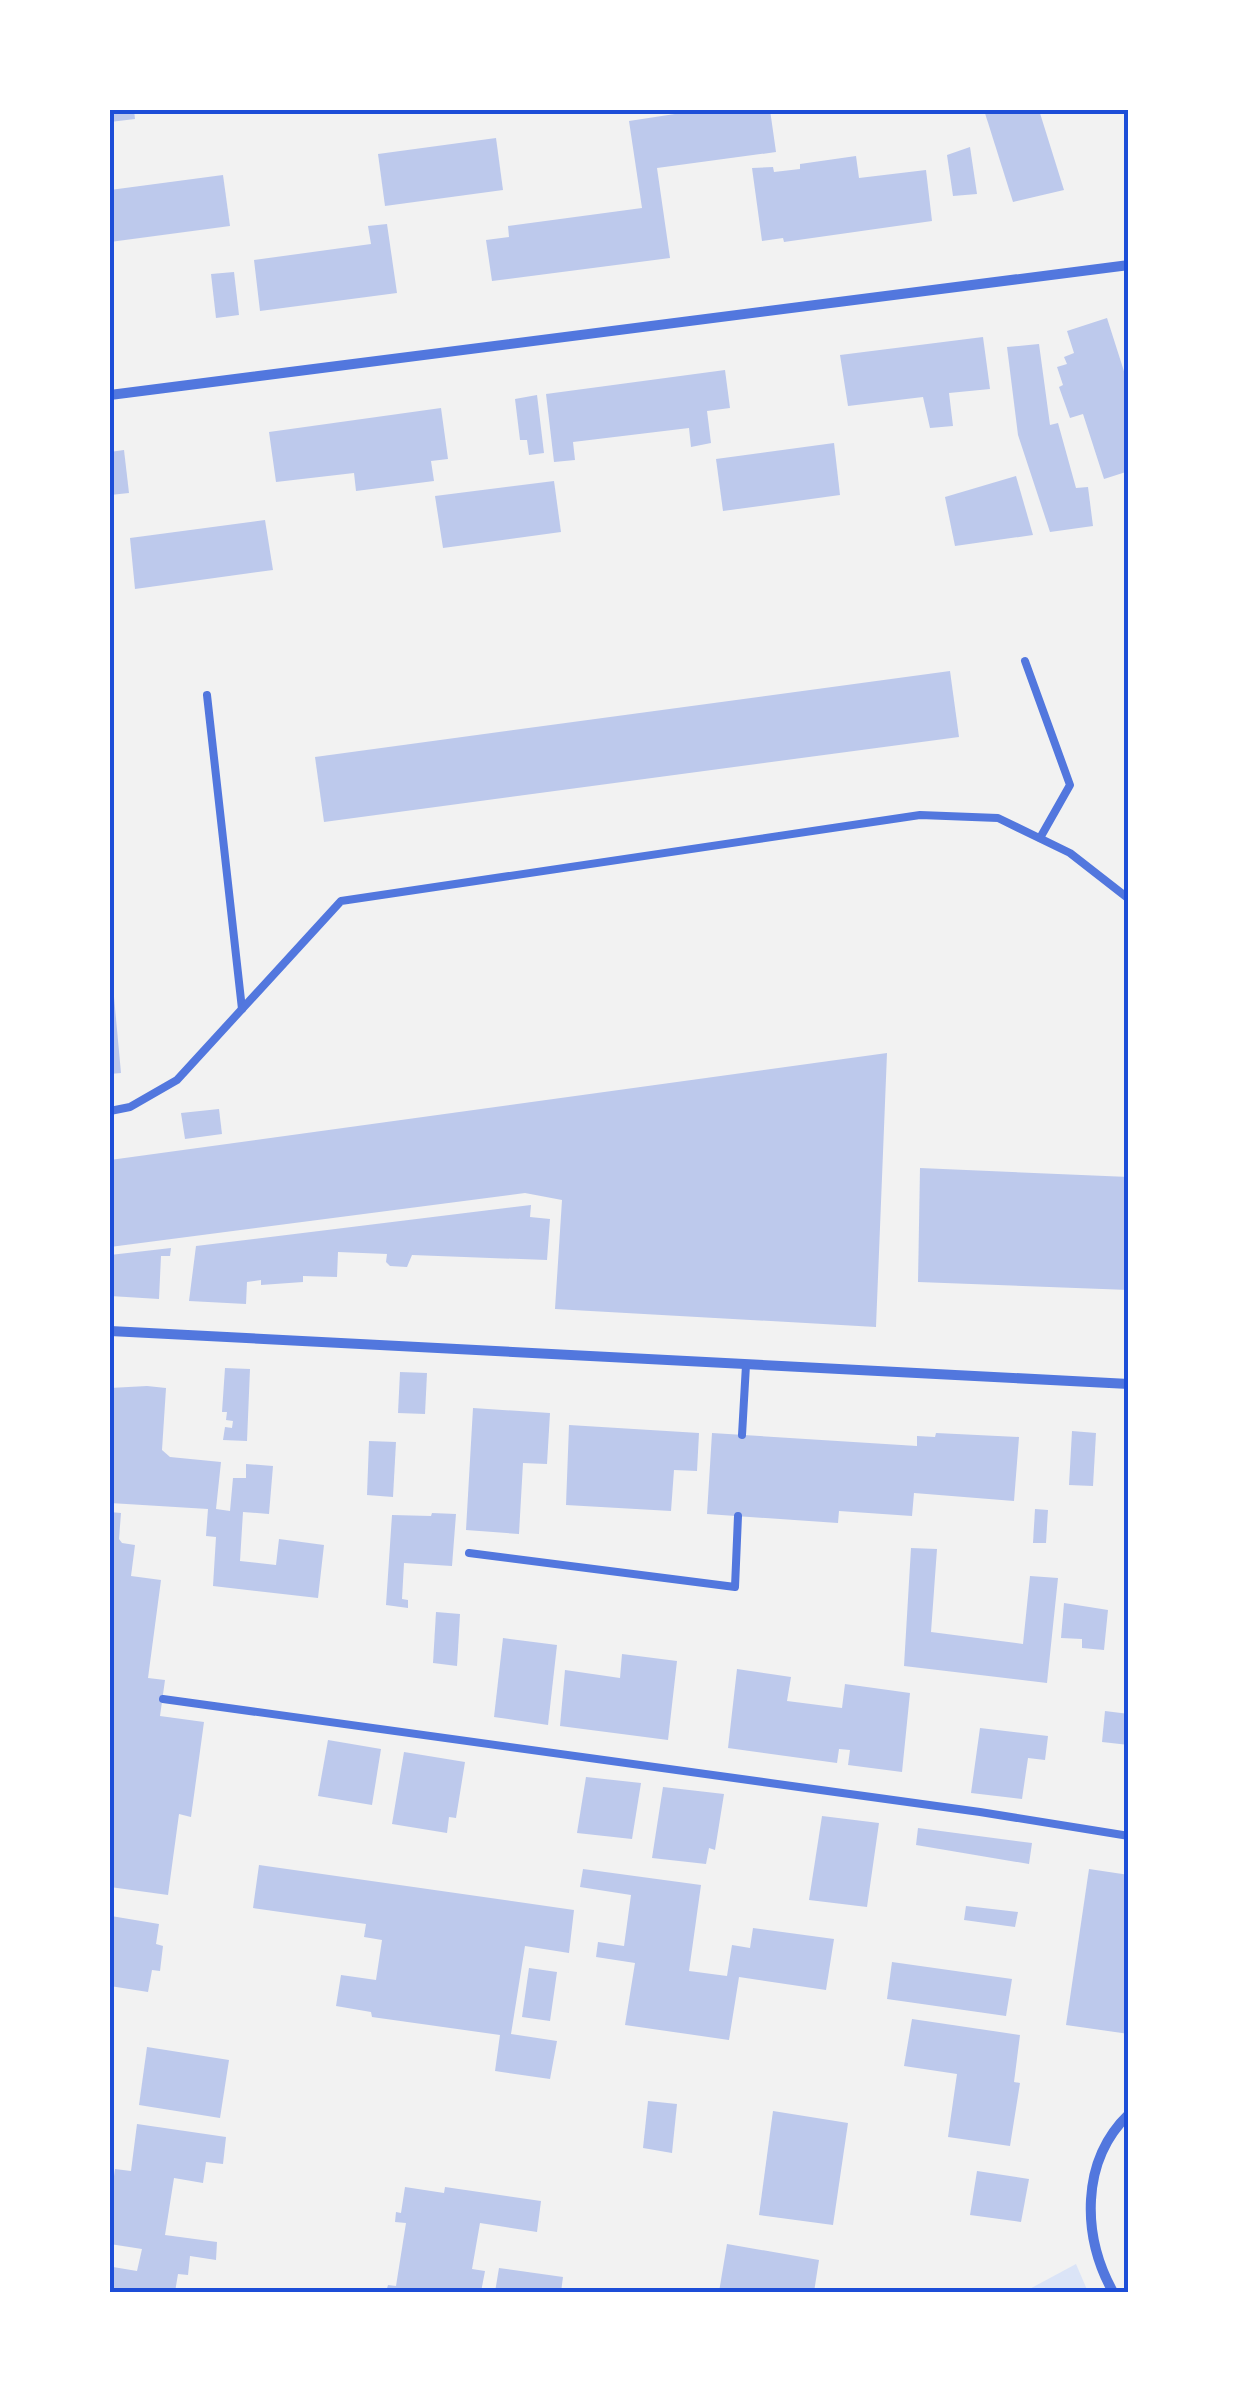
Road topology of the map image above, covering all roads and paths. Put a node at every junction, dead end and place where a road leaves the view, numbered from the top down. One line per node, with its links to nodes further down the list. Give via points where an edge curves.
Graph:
1 (1129, 265): 2 (street)
2 (110, 395)
3 (1024, 661): 5 (lane, via 1070,786)
4 (207, 695): 7 (lane)
5 (1040, 838): 6 (lane); 7 (lane, via 998,818 920,815 340,900)
6 (1129, 899)
7 (242, 1009): 8 (lane, via 177,1080 130,1108)
8 (110, 1111)
9 (110, 1331): 10 (street)
10 (746, 1365): 11 (street); 12 (lane)
11 (1129, 1384)
12 (742, 1436)
13 (738, 1516): 14 (lane, via 736,1587)
14 (469, 1553)
15 (163, 1699): 16 (lane)
16 (1129, 1836)
17 (1129, 2114): 18 (street, via 1101,2152 1090,2192 1091,2232)
18 (1112, 2292)

